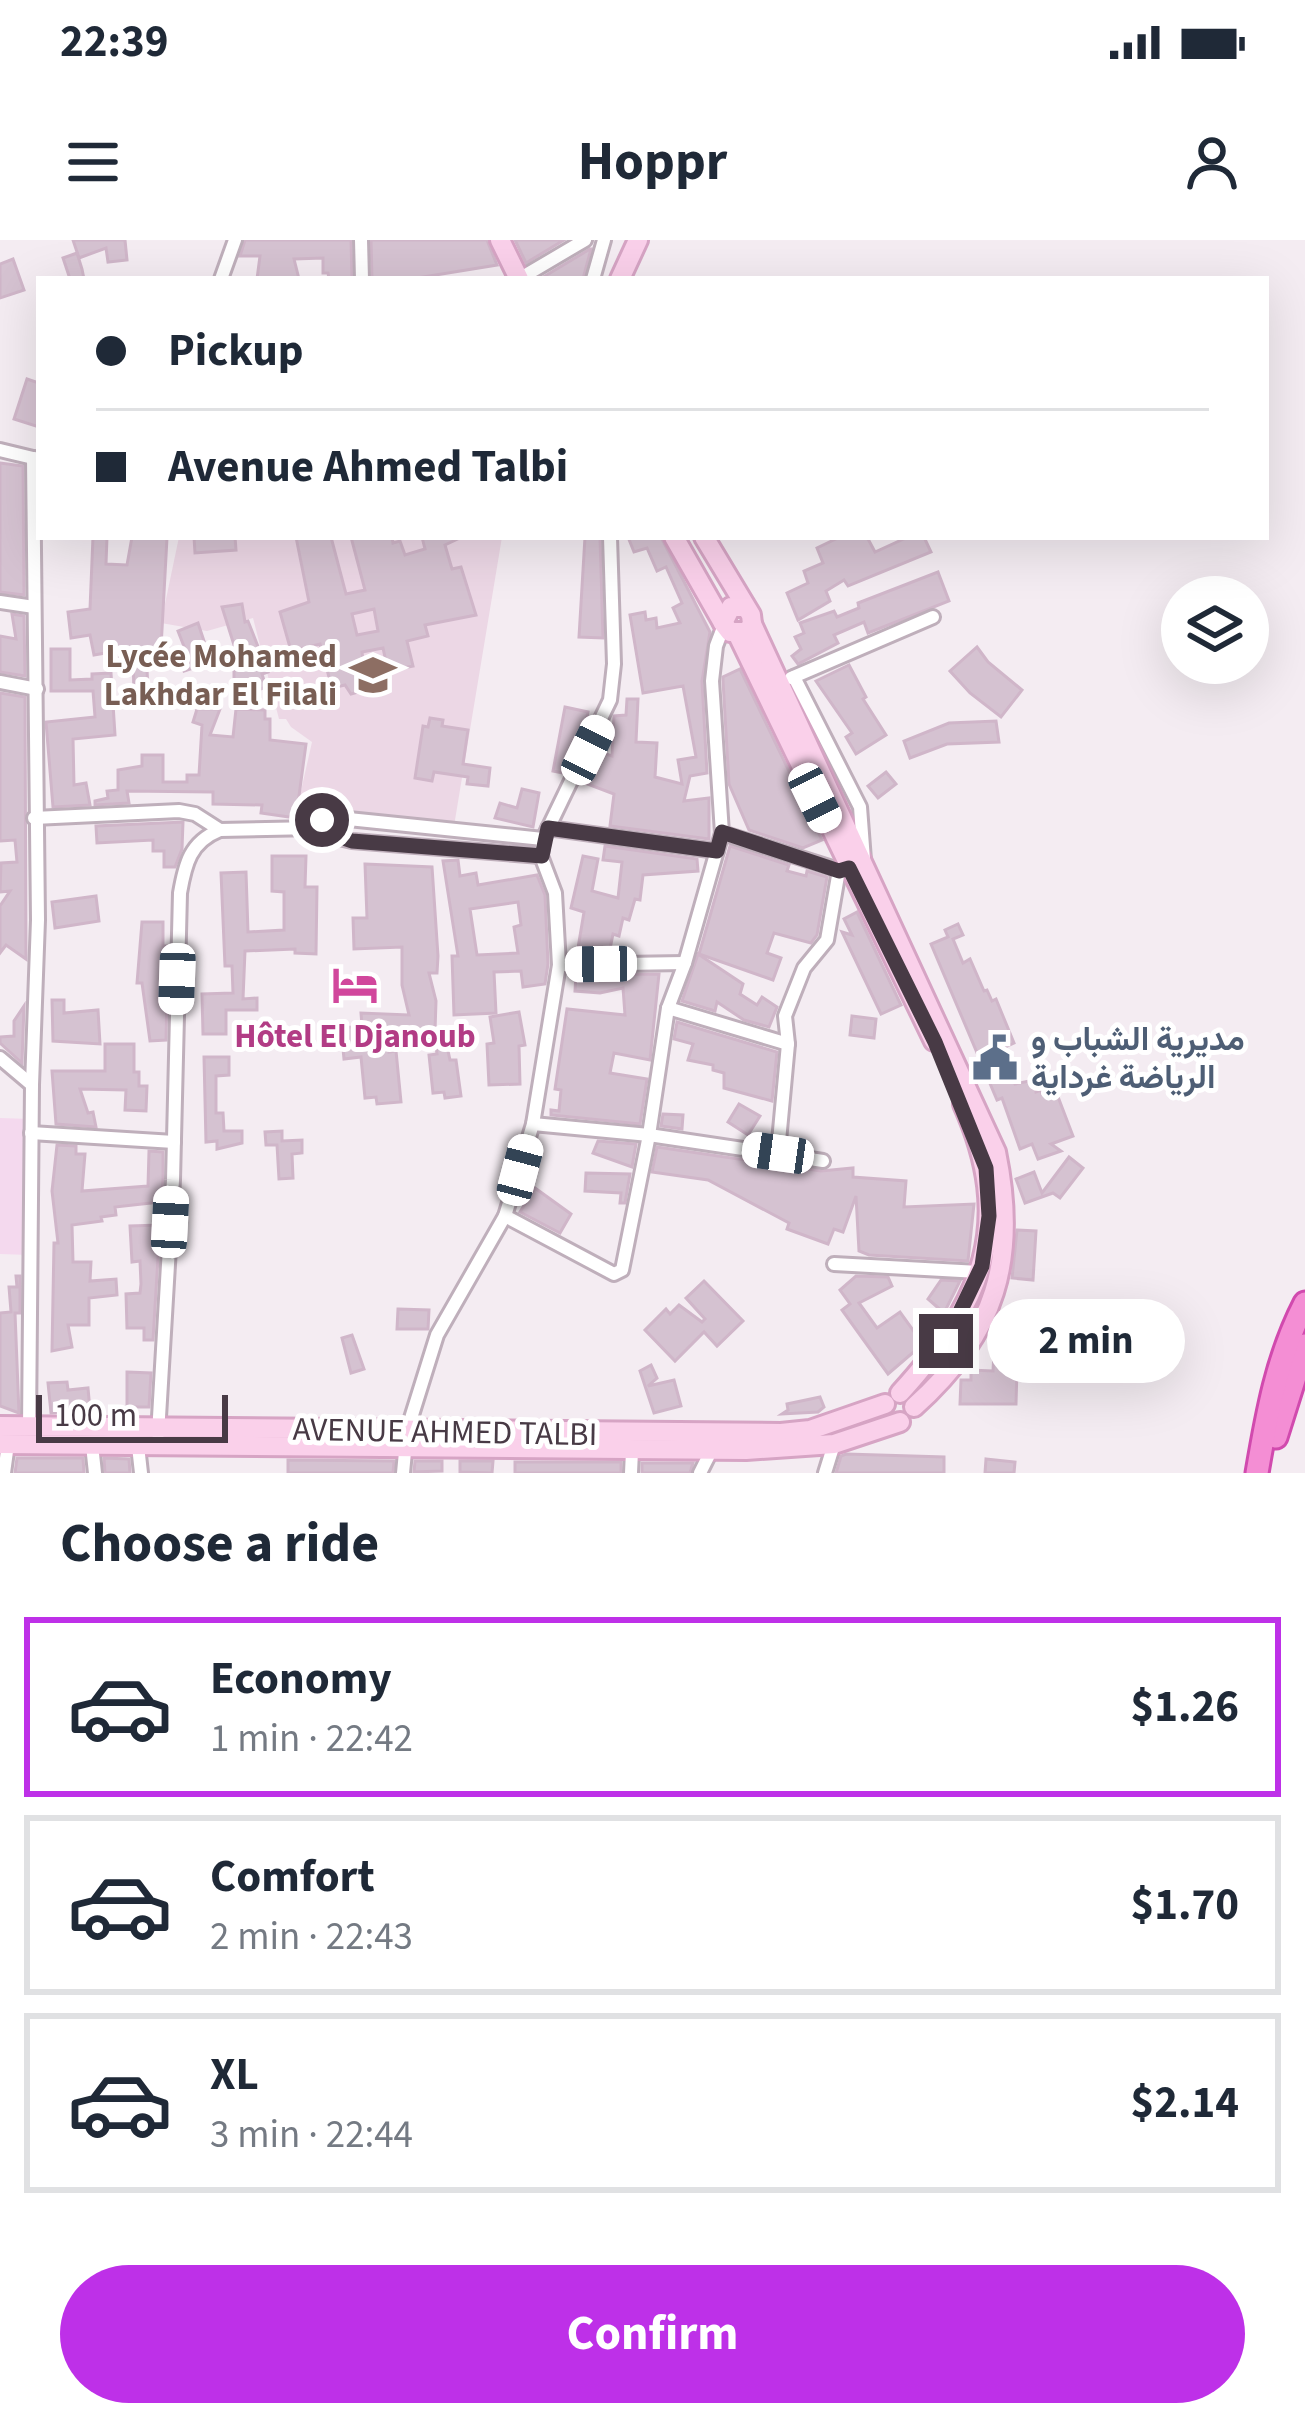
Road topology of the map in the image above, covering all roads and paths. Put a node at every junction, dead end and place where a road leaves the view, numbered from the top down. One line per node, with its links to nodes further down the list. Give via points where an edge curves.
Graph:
1 (235, 240): 7 (street)
2 (362, 240): 8 (street)
3 (500, 240): 9 (main road)
4 (586, 240): 10 (street)
5 (604, 240): 11 (street)
6 (638, 240): 12 (main road)
7 (222, 276)
8 (362, 276)
9 (518, 276)
10 (524, 276)
11 (594, 276)
12 (621, 276)
13 (0, 450): 14 (street)
14 (36, 458): 20 (street)
15 (610, 540): 30 (street, via 610,700)
16 (676, 540): 22 (main road)
17 (693, 540): 22 (main road)
18 (705, 540): 22 (main road)
19 (0, 602): 20 (street)
20 (34, 607): 25 (street)
21 (933, 617): 23 (street)
22 (734, 623): 23 (main road); 29 (street, via 712,681); 33 (main road)
23 (786, 680): 33 (main road)
24 (0, 682): 25 (street)
25 (37, 689): 26 (street)
26 (34, 818): 28 (street, via 178,811); 39 (street)
27 (315, 828): 28 (street); 30 (street, via 329,817); 32 (street, via 352,841)
28 (220, 830): 43 (street, via 192,851 180,893)
29 (722, 832): 31 (street); 33 (street)
30 (546, 833): 31 (street); 32 (street)
31 (717, 851): 34 (street)
32 (542, 856): 35 (street, via 555,893)
33 (851, 867): 37 (street, via 827,940 788,1004); 48 (main road, via 982,1152 989,1216); 51 (main road, via 991,1138 1005,1207 1002,1270 966,1355)
34 (685, 963): 35 (street); 36 (street)
35 (559, 965): 40 (street)
36 (668, 1008): 37 (street); 42 (street)
37 (788, 1044): 44 (street)
38 (0, 1058): 39 (street)
39 (32, 1085): 41 (street)
40 (533, 1124): 42 (street); 46 (street)
41 (31, 1133): 43 (street); 52 (street)
42 (649, 1135): 44 (street); 46 (street, via 619,1274)
43 (174, 1142): 54 (street)
44 (778, 1153): 45 (street)
45 (823, 1161)
46 (505, 1216): 55 (street, via 436,1335)
47 (834, 1264): 48 (street)
48 (980, 1272): 51 (main road, via 955,1328)
49 (1305, 1303): 67 (highway, via 1270,1393)
50 (1305, 1345): 68 (highway)
51 (900, 1401): 56 (main road, AVENUE AHMED TALBI, via 810,1430); 57 (main road, via 888,1416 900,1422)
52 (29, 1435): 53 (main road, AVENUE AHMED TALBI); 54 (main road, AVENUE AHMED TALBI); 58 (main road)
53 (3, 1438): 60 (street)
54 (151, 1440): 55 (main road, AVENUE AHMED TALBI); 58 (main road); 62 (street)
55 (406, 1440): 56 (main road, AVENUE AHMED TALBI); 59 (main road); 63 (street)
56 (716, 1442): 57 (main road); 59 (main road); 65 (street)
57 (834, 1444): 66 (street)
58 (92, 1445): 61 (street)
59 (632, 1450): 64 (street)
60 (4, 1473)
61 (95, 1473)
62 (141, 1473)
63 (403, 1473)
64 (631, 1473)
65 (700, 1473)
66 (825, 1473)
67 (1257, 1473)
68 (1270, 1473)

